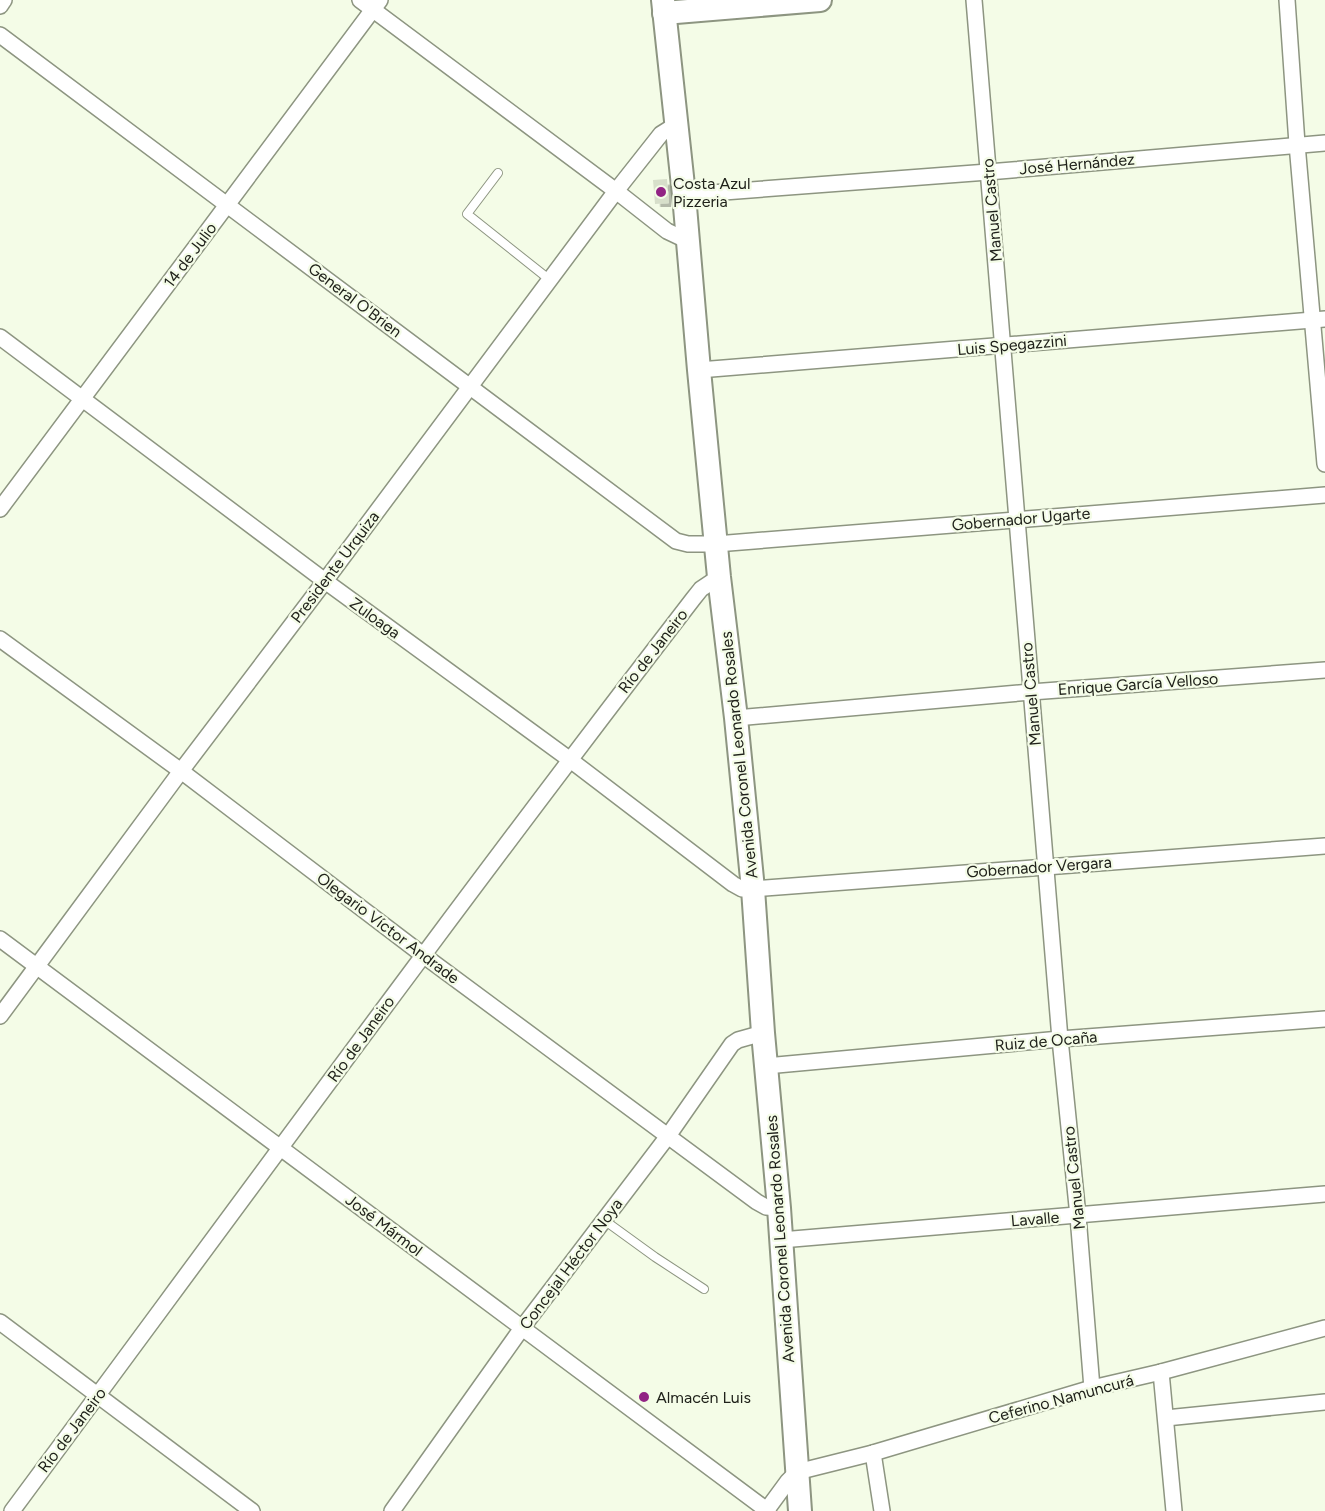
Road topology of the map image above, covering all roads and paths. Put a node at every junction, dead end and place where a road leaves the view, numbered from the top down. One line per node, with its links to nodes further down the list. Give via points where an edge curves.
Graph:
1 (4, 0): 7 (street)
2 (360, 0): 6 (street)
3 (820, 0): 8 (street)
4 (974, 0): 13 (street, Manuel Castro)
5 (1287, 0): 12 (street)
6 (376, 5): 15 (street); 17 (street, 14 de Julio)
7 (0, 6)
8 (663, 6): 10 (street, Avenida Coronel Leonardo Rosales)
9 (0, 35): 17 (street, General O'Brien)
10 (677, 124): 15 (street, Presidente Urquiza, via 661,134); 16 (street, Avenida Coronel Leonardo Rosales)
11 (1325, 143): 12 (street, José Hernández)
12 (1297, 144): 13 (street, José Hernández); 20 (street)
13 (988, 172): 16 (street, José Hernández); 22 (street, Manuel Castro)
14 (498, 173): 19 (lane, via 467,214)
15 (616, 191): 18 (street, via 667,231); 19 (street, Presidente Urquiza)
16 (684, 195): 18 (street, Avenida Coronel Leonardo Rosales)
17 (228, 205): 24 (street, General O'Brien); 25 (street, 14 de Julio)
18 (688, 241): 23 (street, Avenida Coronel Leonardo Rosales)
19 (550, 280): 24 (street, Presidente Urquiza)
20 (1319, 320): 22 (street, Luis Spegazzini); 26 (street)
21 (0, 337): 25 (street, Zuloaga)
22 (1003, 345): 23 (street, Luis Spegazzini); 29 (street, Manuel Castro)
23 (699, 370): 30 (street, Avenida Coronel Leonardo Rosales)
24 (470, 387): 30 (street, General O'Brien, via 676,541); 32 (street, Presidente Urquiza)
25 (82, 399): 28 (street, 14 de Julio); 32 (street, Zuloaga)
26 (1325, 464)
27 (1325, 495): 29 (street, Gobernador Ugarte)
28 (0, 509)
29 (1017, 519): 30 (street, Gobernador Ugarte); 35 (street, Manuel Castro)
30 (716, 544): 31 (street, Avenida Coronel Leonardo Rosales)
31 (719, 577): 36 (street, Avenida Coronel Leonardo Rosales); 37 (street, Río de Janeiro, via 700,589)
32 (325, 581): 37 (street, Zuloaga); 38 (street, Presidente Urquiza)
33 (0, 639): 38 (street, Olegario Víctor Andrade)
34 (1325, 670): 35 (street, Enrique García Velloso)
35 (1031, 692): 36 (street, Enrique García Velloso); 40 (street, Manuel Castro)
36 (736, 718): 41 (street, Avenida Coronel Leonardo Rosales)
37 (569, 759): 41 (street, Zuloaga, via 733,884); 43 (street, Río de Janeiro)
38 (181, 771): 43 (street, Olegario Víctor Andrade); 44 (street, Presidente Urquiza)
39 (1325, 846): 40 (street, Gobernador Vergara)
40 (1046, 866): 41 (street, Gobernador Vergara); 48 (street, Manuel Castro)
41 (753, 890): 47 (street, Avenida Coronel Leonardo Rosales)
42 (0, 939): 44 (street, José Mármol)
43 (423, 955): 50 (street, Olegario Víctor Andrade); 51 (street, Río de Janeiro)
44 (36, 966): 45 (street, Presidente Urquiza); 51 (street, José Mármol)
45 (0, 1016)
46 (1325, 1019): 48 (street, Ruiz de Ocaña)
47 (763, 1033): 49 (street, Avenida Coronel Leonardo Rosales); 50 (street, Concejal Héctor Noya, via 732,1044)
48 (1060, 1039): 49 (street, Ruiz de Ocaña); 54 (street, Manuel Castro)
49 (766, 1066): 53 (street, Avenida Coronel Leonardo Rosales)
50 (668, 1136): 53 (street, Olegario Víctor Andrade, via 757,1202); 55 (street, Concejal Héctor Noya)
51 (281, 1148): 59 (street, José Mármol); 63 (street, Río de Janeiro)
52 (1325, 1194): 54 (street, Lavalle)
53 (779, 1209): 56 (street, Avenida Coronel Leonardo Rosales)
54 (1078, 1216): 56 (street, Lavalle); 62 (street, Manuel Castro)
55 (604, 1220): 57 (lane); 59 (street, Concejal Héctor Noya)
56 (781, 1240): 67 (street, Avenida Coronel Leonardo Rosales)
57 (704, 1289)
58 (0, 1322): 63 (street)
59 (522, 1328): 70 (street, Concejal Héctor Noya); 71 (street, José Mármol)
60 (1325, 1328): 61 (street, Ceferino Namuncurá)
61 (1161, 1372): 62 (street, Ceferino Namuncurá); 65 (street)
62 (1092, 1388): 66 (street, Ceferino Namuncurá)
63 (98, 1395): 68 (street, Río de Janeiro); 69 (street)
64 (1325, 1402): 65 (street)
65 (1166, 1418): 74 (street)
66 (873, 1452): 67 (street, Ceferino Namuncurá); 73 (street)
67 (797, 1472): 71 (street); 72 (street, Avenida Coronel Leonardo Rosales)
68 (12, 1511)
69 (252, 1511)
70 (392, 1511)
71 (767, 1511)
72 (800, 1511)
73 (882, 1511)
74 (1174, 1511)

